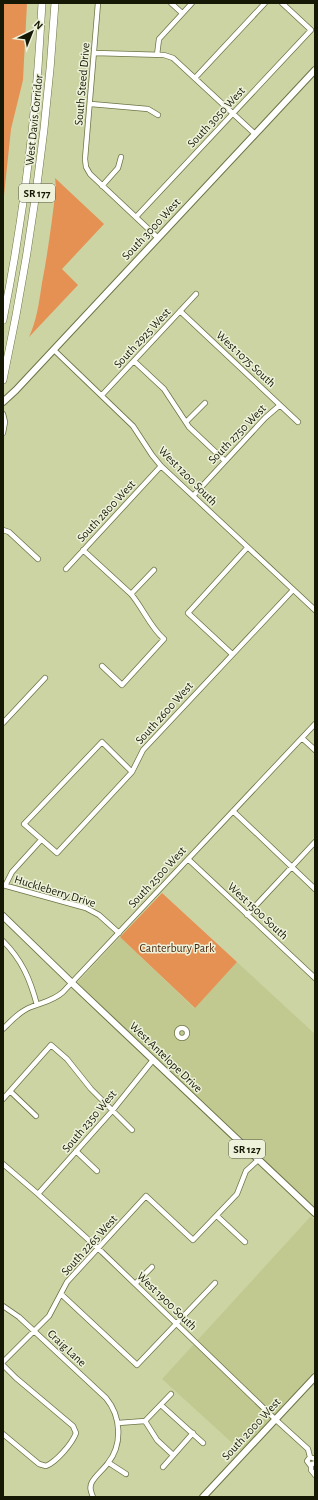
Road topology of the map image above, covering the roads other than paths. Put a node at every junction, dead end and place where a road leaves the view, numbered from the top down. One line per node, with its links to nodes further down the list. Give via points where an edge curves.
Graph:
1 (42, 3): 23 (highway, West Davis Corridor / SR 177, via 26,185)
2 (55, 3): 26 (highway, West Davis Corridor / SR 177, via 50,84 37,199)
3 (98, 3): 9 (street, South Steed Drive)
4 (171, 3): 8 (street)
5 (192, 3): 8 (street)
6 (265, 3): 12 (street)
7 (282, 3): 14 (street, South 3050 West, via 311,30)
8 (182, 14): 10 (street, via 159,39)
9 (95, 53): 10 (street); 13 (street, South Steed Drive)
10 (157, 55): 12 (street, via 173,58)
11 (315, 70): 16 (main road, South 3000 West)
12 (195, 78): 14 (street)
13 (90, 104): 15 (street, via 148,109); 18 (street, South Steed Drive, via 86,166)
14 (233, 113): 16 (street); 19 (street, South 3050 West)
15 (158, 115)
16 (255, 134): 20 (main road, South 3000 West)
17 (121, 157): 18 (street, via 118,168)
18 (102, 186): 19 (street)
19 (136, 217): 20 (street)
20 (158, 238): 24 (main road, South 3000 West)
21 (196, 294): 22 (street, South 2925 West)
22 (180, 311): 25 (street, South 2925 West); 30 (street, West 1075 South)
23 (3, 320)
24 (54, 350): 27 (street, West 1200 South); 28 (main road, South 3000 West)
25 (134, 361): 27 (street, South 2925 West); 32 (street, via 164,389)
26 (3, 380)
27 (102, 395): 36 (street, West 1200 South, via 133,426)
28 (3, 402)
29 (205, 403): 32 (street)
30 (280, 405): 33 (street, West 1075 South); 35 (street, South 2750 West)
31 (3, 414): 34 (street)
32 (186, 422): 35 (street)
33 (298, 422)
34 (3, 433)
35 (225, 461): 37 (street, South 2750 West)
36 (161, 466): 37 (street, West 1200 South); 40 (street, South 2800 West)
37 (193, 496): 39 (street, West 1200 South)
38 (3, 530): 41 (street, via 9,532)
39 (248, 548): 44 (street, West 1200 South); 47 (street, via 188,613)
40 (83, 550): 42 (street, South 2800 West); 45 (street)
41 (38, 559)
42 (66, 569)
43 (154, 570): 45 (street)
44 (293, 590): 46 (street, West 1200 South); 47 (street, South 2600 West)
45 (131, 594): 48 (street, via 157,633 164,639 122,685)
46 (315, 610)
47 (232, 654): 54 (street, South 2600 West, via 143,750)
48 (102, 666)
49 (45, 678): 50 (street)
50 (3, 723)
51 (315, 724): 52 (street, South 2500 West)
52 (302, 738): 53 (street); 55 (street, South 2500 West)
53 (315, 750)
54 (132, 772): 56 (street, South 2600 West, via 57,853); 56 (street, via 102,742 24,824)
55 (233, 811): 58 (street, South 2500 West); 59 (street)
56 (41, 840): 60 (street, via 12,872)
57 (315, 842): 59 (street)
58 (188, 859): 62 (street, West 1500 South); 64 (street, South 2500 West)
59 (292, 867): 61 (street); 62 (street)
60 (4, 886): 64 (street, Huckleberry Drive, via 86,908 103,918)
61 (315, 889)
62 (247, 915): 66 (street, West 1500 South)
63 (3, 916): 67 (main road, West Antelope Drive / SR 127)
64 (119, 933): 67 (street, South 2500 West)
65 (3, 941): 68 (street, via 28,976)
66 (315, 978)
67 (72, 983): 68 (street, South 2500 West, via 56,998); 70 (main road, West Antelope Drive / SR 127)
68 (36, 1005): 69 (street, South 2500 West, via 22,1012)
69 (3, 1029)
70 (153, 1060): 73 (street, South 2350 West); 77 (main road, West Antelope Drive / SR 127)
71 (11, 1092): 72 (street); 73 (street, via 51,1045 67,1059); 74 (street)
72 (3, 1099)
73 (112, 1111): 75 (street); 76 (street, South 2350 West)
74 (36, 1116)
75 (132, 1130)
76 (76, 1151): 79 (street); 80 (street, South 2350 West)
77 (258, 1160): 81 (main road, West Antelope Drive / SR 127); 82 (street, via 246,1171 237,1194)
78 (3, 1164): 80 (street, West 1900 South)
79 (97, 1171)
80 (38, 1194): 84 (street, West 1900 South)
81 (315, 1213)
82 (217, 1216): 83 (street); 84 (street, South 2265 West, via 193,1240 146,1196)
83 (245, 1242)
84 (98, 1249): 87 (street, West 1900 South); 88 (street, South 2265 West, via 67,1282)
85 (152, 1267): 87 (street)
86 (215, 1283): 90 (street)
87 (135, 1284): 90 (street, West 1900 South)
88 (61, 1294): 90 (street, via 137,1365); 91 (street, South 2265 West, via 49,1316)
89 (3, 1306): 91 (street, Craig Lane)
90 (175, 1323): 96 (street, West 1900 South)
91 (34, 1331): 92 (street, South 2265 West); 98 (street, Craig Lane, via 106,1398 114,1409)
92 (3, 1364): 100 (street, via 73,1426 76,1433 74,1439 52,1464 46,1466 39,1464)
93 (315, 1377): 96 (main road, South 2000 West)
94 (171, 1394): 95 (street)
95 (161, 1405): 97 (street); 99 (street)
96 (275, 1419): 103 (street, West 1900 South, via 308,1449); 110 (main road, South 2000 West)
97 (145, 1421): 98 (street); 102 (street, via 157,1440)
98 (118, 1423): 104 (street, via 118,1443)
99 (193, 1433): 101 (street); 102 (street)
100 (3, 1434)
101 (203, 1443)
102 (173, 1455): 106 (street)
103 (313, 1458): 105 (street, West 1900 South, via 307,1461 308,1464)
104 (109, 1463): 107 (street); 109 (street, via 92,1483 90,1490)
105 (313, 1464): 108 (street, via 311,1470)
106 (163, 1467)
107 (126, 1474)
108 (315, 1475)
109 (93, 1497)
110 (203, 1497)

